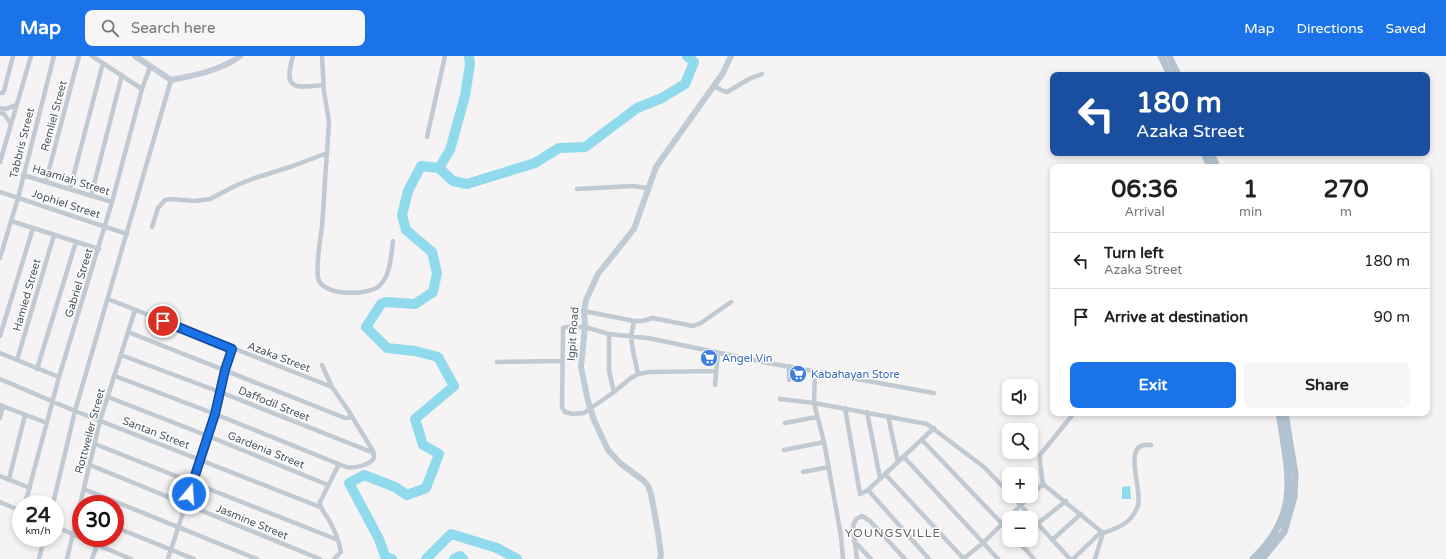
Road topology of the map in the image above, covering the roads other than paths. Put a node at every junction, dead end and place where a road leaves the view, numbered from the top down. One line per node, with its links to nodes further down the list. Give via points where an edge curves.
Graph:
1 (13, 56): 24 (street, via 4,91)
2 (31, 56): 25 (street)
3 (54, 56): 31 (street, Tabbris Street)
4 (79, 56): 32 (street, Remliel Street)
5 (92, 56): 14 (street)
6 (135, 56): 15 (street)
7 (240, 56): 20 (street, via 227,64)
8 (293, 56): 21 (street, via 288,74 290,82 295,86)
9 (322, 56): 21 (street)
10 (445, 56): 28 (street)
11 (731, 56): 22 (street, Igpit Road)
12 (1161, 56): 16 (main road)
13 (1169, 56): 17 (main road)
14 (103, 63): 19 (street); 34 (street)
15 (150, 67): 20 (street); 23 (street, Gabriel Street)
16 (1169, 72)
17 (1177, 72)
18 (762, 74): 22 (street, via 749,78 727,92)
19 (122, 75): 23 (street); 37 (street)
20 (171, 80): 44 (street)
21 (324, 85): 29 (street, via 328,122)
22 (714, 86): 33 (street, Igpit Road, via 659,163)
23 (142, 89): 39 (street, Gabriel Street)
24 (0, 93)
25 (16, 105): 26 (street); 27 (street)
26 (2, 111): 27 (street)
27 (11, 124): 30 (street)
28 (427, 137)
29 (327, 153): 42 (street, via 255,178 210,198 195,201 165,200 158,208); 46 (street, via 318,266 320,283 332,291 360,293 373,290 381,284 389,270)
30 (0, 162)
31 (23, 175): 32 (street, Haamiah Street); 38 (street, Tabbris Street)
32 (46, 182): 34 (street, Haamiah Street)
33 (647, 188): 35 (street, via 633,186); 53 (street, Igpit Road, via 634,229 598,274 586,300)
34 (70, 189): 37 (street, Haamiah Street)
35 (577, 189)
36 (0, 192): 38 (street, Jophiel Street)
37 (91, 196): 39 (street, Haamiah Street)
38 (18, 198): 40 (street, Tabbris Street); 41 (street, Jophiel Street)
39 (112, 202): 41 (street, Gabriel Street)
40 (11, 221): 43 (street); 49 (street, Tabbris Street)
41 (106, 226): 44 (street, Jophiel Street); 48 (street, Gabriel Street)
42 (152, 227)
43 (34, 228): 45 (street); 58 (street)
44 (127, 234): 50 (street)
45 (54, 235): 47 (street); 64 (street, Hamied Street)
46 (393, 241)
47 (76, 242): 48 (street); 69 (street)
48 (99, 249): 75 (street, Gabriel Street)
49 (0, 258)
50 (108, 298): 52 (street, Azaka Street); 90 (street)
51 (731, 302): 54 (street, via 693,326 653,318)
52 (135, 310): 56 (street, Rottweiler Street); 60 (street, Azaka Street)
53 (584, 311): 54 (street); 55 (street, Igpit Road)
54 (634, 321): 59 (street)
55 (585, 328): 57 (street); 65 (street, via 563,328); 89 (street, Igpit Road, via 581,367)
56 (128, 332): 63 (street, Rottweiler Street); 70 (street)
57 (609, 334): 59 (street); 81 (street, via 610,371)
58 (0, 336)
59 (631, 336): 61 (street); 73 (street)
60 (232, 349): 70 (street); 79 (street, Azaka Street)
61 (718, 352): 68 (street); 71 (street)
62 (0, 353): 64 (street)
63 (121, 355): 74 (street, Rottweiler Street); 80 (street, Daffodil Street)
64 (17, 360): 69 (street)
65 (562, 361): 66 (street); 89 (street, via 562,410 580,414)
66 (496, 362)
67 (322, 365): 79 (street)
68 (790, 366): 72 (street); 77 (street)
69 (37, 369): 75 (street)
70 (225, 370): 80 (street); 98 (street, via 345,418)
71 (715, 371): 73 (street); 78 (street)
72 (815, 371): 82 (street); 86 (street)
73 (638, 374): 81 (street)
74 (115, 376): 83 (street, Rottweiler Street); 92 (street)
75 (59, 377): 85 (street, Gabriel Street)
76 (0, 379): 85 (street, Santan Street)
77 (789, 380)
78 (715, 385)
79 (332, 387): 98 (street)
80 (220, 392): 92 (street); 111 (street, Daffodil Street)
81 (614, 392): 89 (street)
82 (934, 393)
83 (108, 397): 101 (street, Rottweiler Street); 105 (street, Gardenia Street)
84 (780, 399): 86 (street)
85 (53, 401): 90 (street, Santan Street); 102 (street, Gabriel Street)
86 (814, 403): 88 (street); 99 (street)
87 (2, 406): 93 (street); 100 (street)
88 (845, 408): 91 (street); 130 (street, via 859,493)
89 (590, 409): 171 (street, Igpit Road, via 608,450 648,486 658,532)
90 (75, 411): 101 (street, Santan Street); 132 (street)
91 (867, 412): 94 (street); 121 (street)
92 (215, 414): 105 (street); 115 (street)
93 (25, 415): 102 (street); 122 (street)
94 (888, 416): 104 (street, via 927,424); 114 (street)
95 (1072, 416): 124 (street, via 1040,455)
96 (1279, 416): 182 (main road, via 1288,474 1285,512 1266,547)
97 (1285, 416): 183 (main road, via 1295,474 1294,498 1284,532)
98 (352, 417): 111 (street)
99 (817, 417): 103 (street); 107 (street)
100 (0, 418)
101 (100, 421): 108 (street, Rottweiler Street); 113 (street, Santan Street)
102 (47, 423): 127 (street, Gabriel Street)
103 (785, 423)
104 (934, 428): 106 (street); 126 (street, via 984,467)
105 (208, 436): 113 (street); 125 (street, Gardenia Street)
106 (922, 440): 112 (street); 146 (street)
107 (824, 442): 110 (street); 117 (street)
108 (95, 444): 116 (street, Rottweiler Street); 123 (street)
109 (1151, 445): 150 (street, via 1142,446 1134,454 1139,497 1136,510 1123,525)
110 (784, 450)
111 (374, 454): 115 (street, via 373,460 354,468)
112 (904, 457): 114 (street); 155 (street)
113 (201, 460): 123 (street); 141 (street, Santan Street)
114 (898, 462): 119 (street)
115 (338, 464): 125 (street)
116 (90, 465): 128 (street, Rottweiler Street); 138 (street, Jasmine Street)
117 (829, 468): 118 (street); 172 (street)
118 (803, 472)
119 (885, 474): 121 (street); 177 (street)
120 (0, 476): 122 (street)
121 (880, 478): 130 (street)
122 (9, 479): 127 (street)
123 (192, 483): 138 (street); 151 (street)
124 (1043, 484): 129 (street); 134 (street)
125 (328, 485): 141 (street)
126 (1002, 486)
127 (30, 488): 131 (street, Gabriel Street)
128 (84, 489): 133 (street, Rottweiler Street); 148 (street)
129 (1038, 489)
130 (868, 490): 176 (street)
131 (28, 495)
132 (55, 495)
133 (83, 495)
134 (1066, 501): 144 (street); 145 (street)
135 (0, 502): 140 (street)
136 (1018, 503): 139 (street)
137 (1023, 503): 139 (street)
138 (185, 505): 148 (street); 169 (street, Jasmine Street)
139 (1020, 506): 142 (street); 143 (street)
140 (12, 507)
141 (320, 507): 151 (street, via 330,521)
142 (1015, 511)
143 (1025, 511)
144 (1081, 514): 150 (street); 152 (street)
145 (1038, 523)
146 (1002, 524): 155 (street)
147 (1038, 525): 152 (street)
148 (178, 528): 160 (street); 168 (street)
149 (124, 531): 160 (street)
150 (1102, 532): 180 (street); 181 (street)
151 (338, 540): 170 (street, via 341,552)
152 (1052, 540): 180 (street)
153 (72, 541): 163 (street, Rottweiler Street)
154 (854, 541): 173 (street); 174 (street); 175 (street, via 854,522 859,517 865,517)
155 (983, 542): 177 (street); 178 (street)
156 (42, 547): 162 (street)
157 (95, 547): 164 (street)
158 (100, 547): 161 (street)
159 (1023, 547): 179 (street)
160 (171, 550): 166 (street); 167 (street)
161 (118, 556): 165 (street)
162 (39, 559)
163 (67, 559)
164 (92, 559)
165 (131, 559)
166 (168, 559)
167 (194, 559)
168 (258, 559)
169 (320, 559)
170 (334, 559)
171 (660, 559)
172 (844, 559)
173 (857, 559)
174 (871, 559)
175 (905, 559)
176 (929, 559)
177 (963, 559)
178 (998, 559)
179 (1034, 559)
180 (1072, 559)
181 (1095, 559)
182 (1253, 559)
183 (1262, 559)

